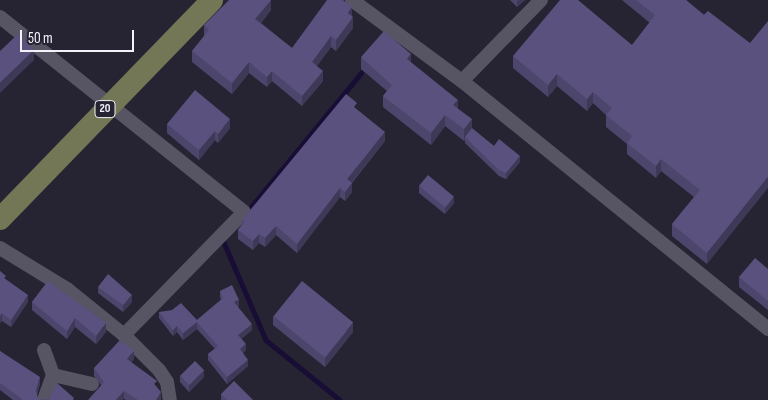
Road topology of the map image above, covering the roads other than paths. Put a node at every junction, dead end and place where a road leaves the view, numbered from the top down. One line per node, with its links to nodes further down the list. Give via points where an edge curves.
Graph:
1 (212, 0): 6 (main road, 20)
2 (352, 0): 5 (street)
3 (541, 0): 5 (street)
4 (0, 17): 6 (street)
5 (462, 81): 9 (street)
6 (111, 103): 7 (main road, 20); 10 (street, via 244,212)
7 (0, 219)
8 (0, 248): 10 (street, via 67,289)
9 (768, 329)
10 (124, 335): 15 (street, via 159,370 167,382)
11 (44, 350): 12 (street)
12 (53, 375): 13 (street); 14 (street)
13 (92, 384)
14 (44, 400)
15 (170, 400)

